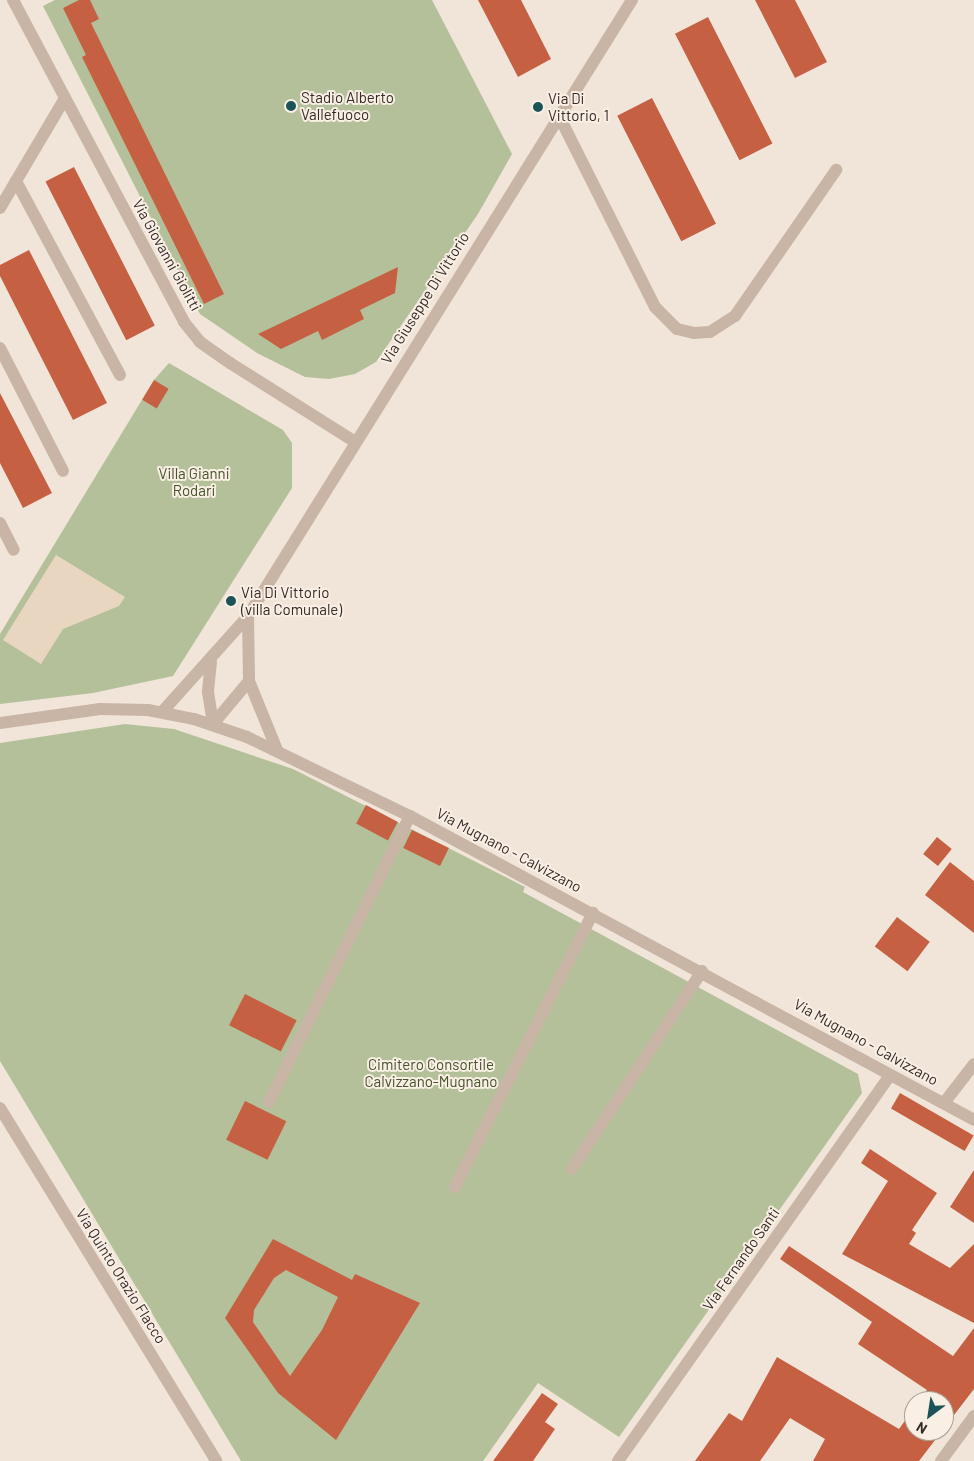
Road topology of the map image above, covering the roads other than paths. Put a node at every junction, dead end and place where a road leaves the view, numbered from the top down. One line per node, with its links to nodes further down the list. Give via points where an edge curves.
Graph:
1 (13, 0): 3 (street, Via Giovanni Giolitti)
2 (632, 0): 4 (street, Via Giuseppe Di Vittorio)
3 (65, 98): 6 (street); 10 (street, Via Giovanni Giolitti, via 172,303 196,336)
4 (559, 116): 5 (street, via 655,307 677,329 694,333 710,332 735,316); 10 (street, Via Giuseppe Di Vittorio)
5 (836, 170)
6 (16, 182): 7 (street); 9 (street)
7 (0, 208)
8 (0, 348): 11 (street)
9 (120, 375)
10 (354, 441): 14 (street, Via Giuseppe Di Vittorio)
11 (63, 471)
12 (0, 523): 13 (street)
13 (14, 550)
14 (248, 616): 15 (street, Via Giuseppe Di Vittorio); 16 (street)
15 (211, 662): 17 (street, Via Giuseppe Di Vittorio); 19 (street, via 208,692)
16 (249, 680): 19 (street); 20 (street)
17 (162, 712): 18 (street, Via Mugnano - Calvizzano, via 100,709); 19 (street, Via Mugnano - Calvizzano)
18 (0, 723)
19 (213, 724): 20 (street, Via Mugnano - Calvizzano)
20 (277, 750): 21 (street, Via Mugnano - Calvizzano)
21 (410, 816): 22 (street, Via Mugnano - Calvizzano); 26 (street)
22 (593, 913): 23 (street, Via Mugnano - Calvizzano); 31 (street)
23 (702, 971): 25 (street, Via Mugnano - Calvizzano); 30 (street)
24 (974, 1064): 27 (street)
25 (890, 1075): 27 (street, Via Mugnano - Calvizzano); 34 (street, Via Fernando Santi)
26 (269, 1102)
27 (944, 1103): 29 (street, Via Mugnano - Calvizzano)
28 (0, 1108): 33 (street, Via Quinto Orazio Flacco)
29 (974, 1120)
30 (572, 1169)
31 (455, 1187)
32 (974, 1416): 35 (street)
33 (216, 1461)
34 (618, 1461)
35 (941, 1461)

